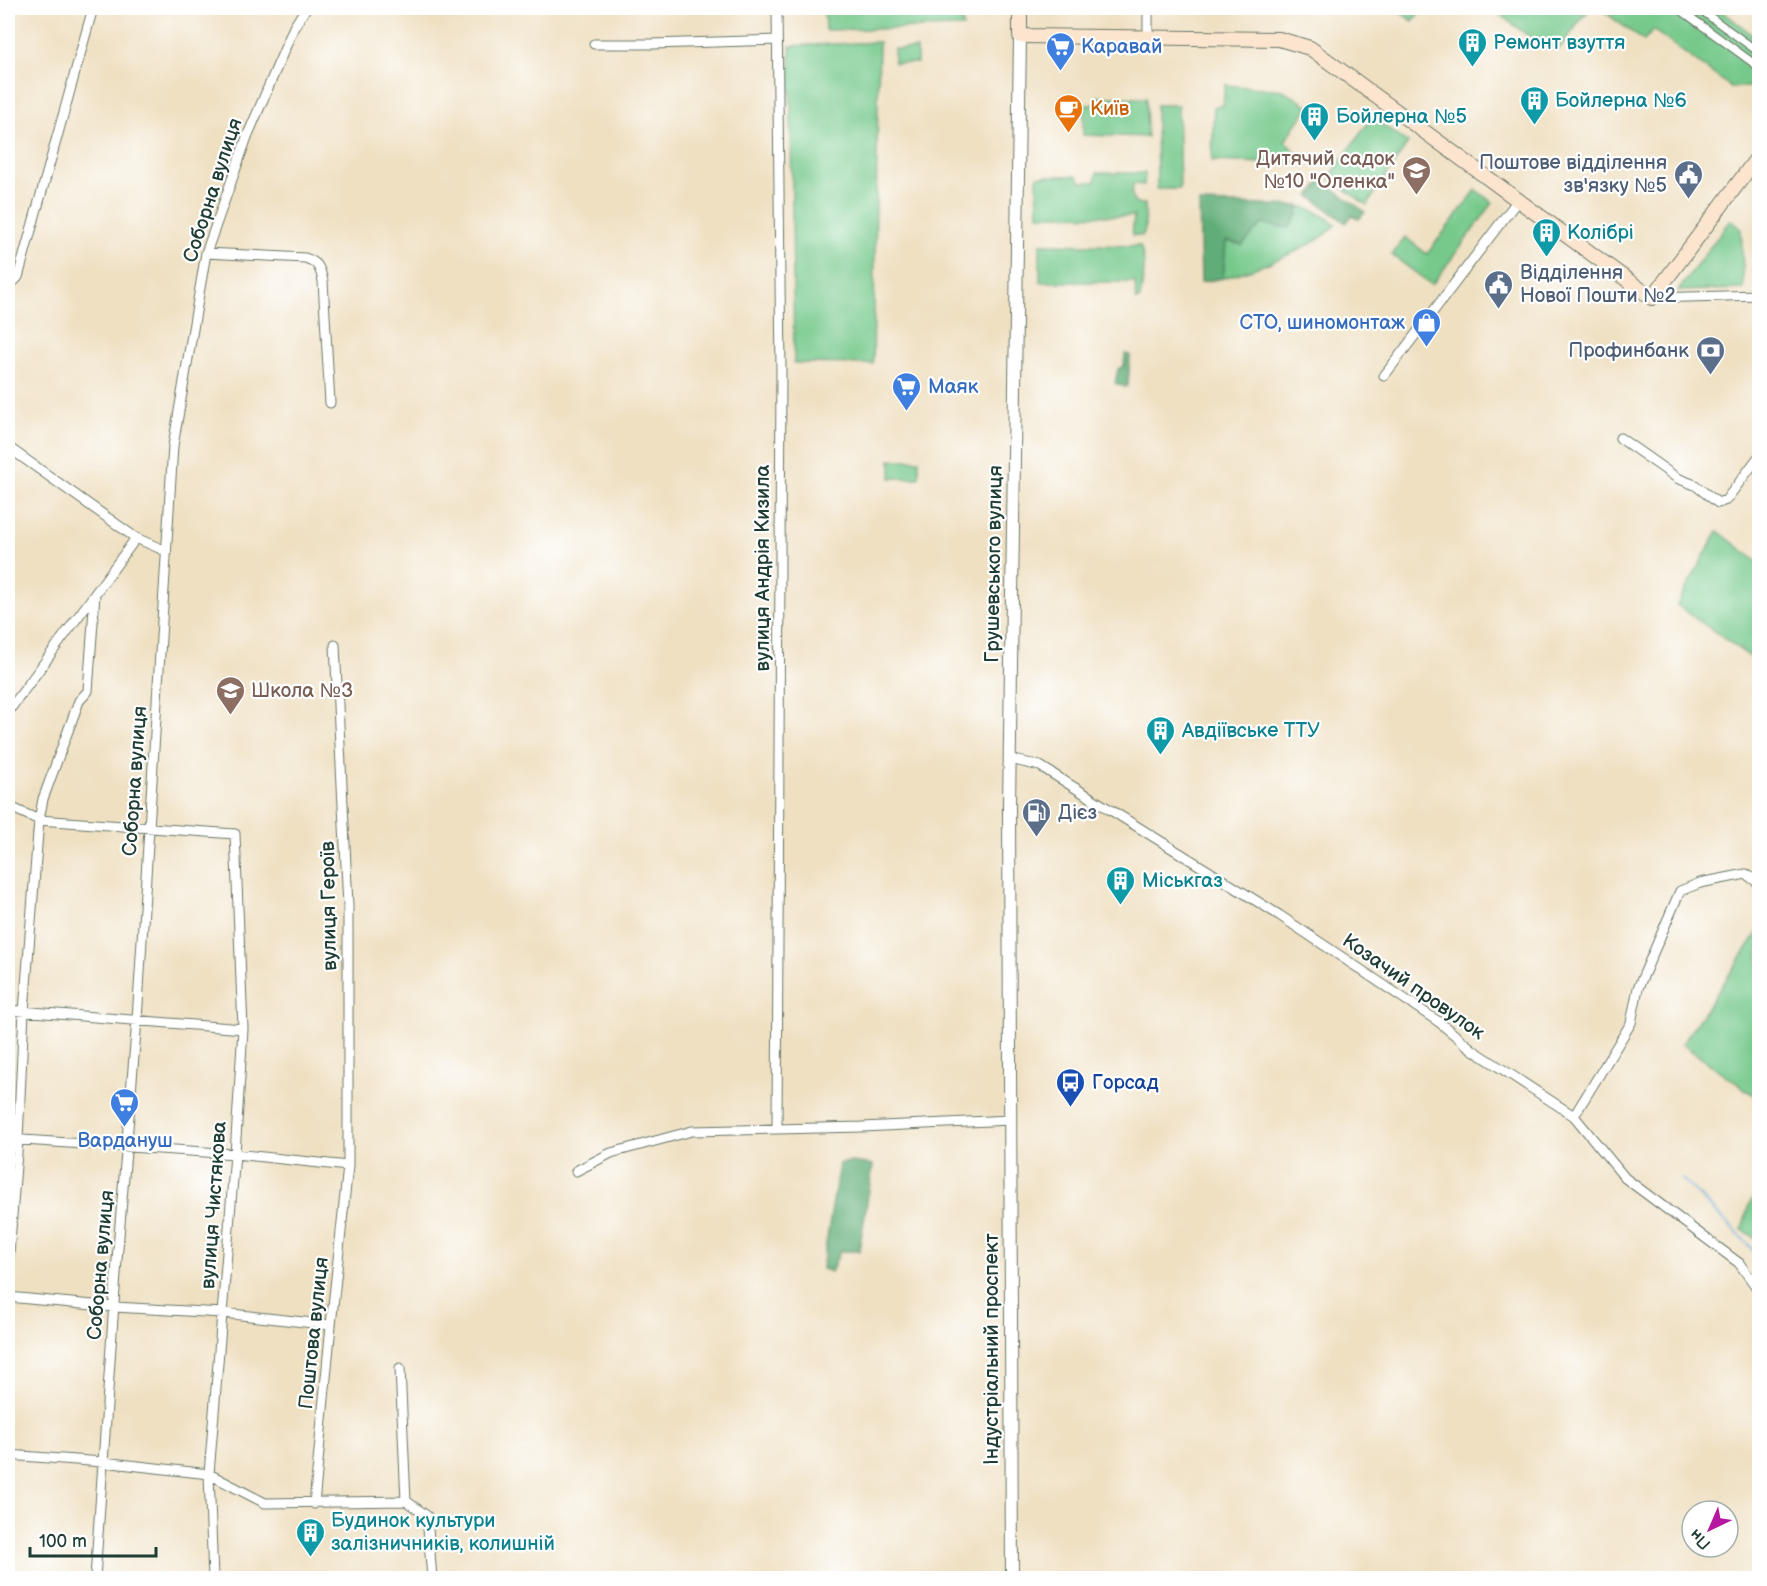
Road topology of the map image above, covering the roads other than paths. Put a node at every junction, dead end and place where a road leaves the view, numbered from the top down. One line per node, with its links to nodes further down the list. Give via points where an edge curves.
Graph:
1 (93, 8): 19 (street, via 18,276)
2 (306, 8): 18 (street, Соборна вулиця, via 294,27 247,137)
3 (777, 8): 11 (street, вулиця Андрія Кизила)
4 (1020, 8): 8 (main road, Грушевського вулиця)
5 (1148, 8): 9 (street)
6 (1678, 8): 13 (street)
7 (1698, 8): 10 (street)
8 (1020, 36): 9 (main road); 33 (street, Грушевського вулиця)
9 (1148, 36): 17 (main road, via 1279,39 1310,48)
10 (1736, 36): 13 (street); 14 (street)
11 (777, 40): 12 (street); 44 (street, вулиця Андрія Кизила, via 781,371)
12 (594, 44)
13 (1729, 45): 15 (street)
14 (1760, 53)
15 (1760, 68)
16 (1760, 154): 21 (main road)
17 (1518, 200): 21 (main road); 22 (street)
18 (206, 254): 23 (street, via 304,258 319,266); 29 (street, Соборна вулиця, via 173,446)
19 (8, 287)
20 (1760, 296): 21 (street)
21 (1652, 298)
22 (1384, 376)
23 (330, 403)
24 (1620, 438): 26 (street, via 1718,503 1726,500)
25 (11, 450): 27 (street); 28 (street)
26 (1760, 455)
27 (8, 461)
28 (136, 538): 29 (street); 30 (street)
29 (166, 551): 36 (street, Соборна вулиця)
30 (95, 594): 32 (street); 35 (street, via 87,691 79,700)
31 (335, 645): 49 (street, вулиця Героїв, via 348,905)
32 (8, 712)
33 (1010, 759): 42 (street, Козачий провулок, via 1040,766 1278,915); 43 (street, Грушевського вулиця)
34 (8, 806): 35 (street)
35 (39, 820): 36 (street); 39 (street)
36 (148, 827): 40 (street, Соборна вулиця); 41 (street, вулиця Чистякова, via 235,834)
37 (1760, 884): 42 (street, via 1746,874 1700,882 1680,891 1638,988 1631,1023)
38 (8, 1010): 39 (street)
39 (24, 1011): 40 (street); 46 (street)
40 (137, 1020): 41 (street); 47 (street, Соборна вулиця)
41 (243, 1029): 48 (street, вулиця Чистякова)
42 (1574, 1116): 52 (street, Козачий провулок, via 1625,1178 1739,1263)
43 (1010, 1120): 44 (street); 66 (street, Індустріальний проспект)
44 (777, 1129): 50 (street, via 692,1131 611,1153)
45 (8, 1140): 46 (street)
46 (18, 1140): 47 (street); 51 (street)
47 (128, 1148): 48 (street); 54 (street, Соборна вулиця)
48 (235, 1154): 49 (street); 55 (street, вулиця Чистякова)
49 (348, 1166): 56 (street, Поштова вулиця)
50 (576, 1171)
51 (8, 1267)
52 (1760, 1292)
53 (8, 1297): 54 (street)
54 (114, 1307): 55 (street); 59 (street, Соборна вулиця)
55 (223, 1313): 56 (street); 60 (street, вулиця Чистякова)
56 (331, 1325): 62 (street, Поштова вулиця)
57 (400, 1368): 61 (street)
58 (8, 1455): 59 (street)
59 (103, 1462): 60 (street); 63 (street, Соборна вулиця)
60 (209, 1474): 62 (street, via 265,1503); 64 (street, вулиця Чистякова)
61 (406, 1501): 62 (street); 65 (street, via 427,1516)
62 (314, 1504)
63 (95, 1578)
64 (213, 1578)
65 (432, 1578)
66 (1012, 1578)

